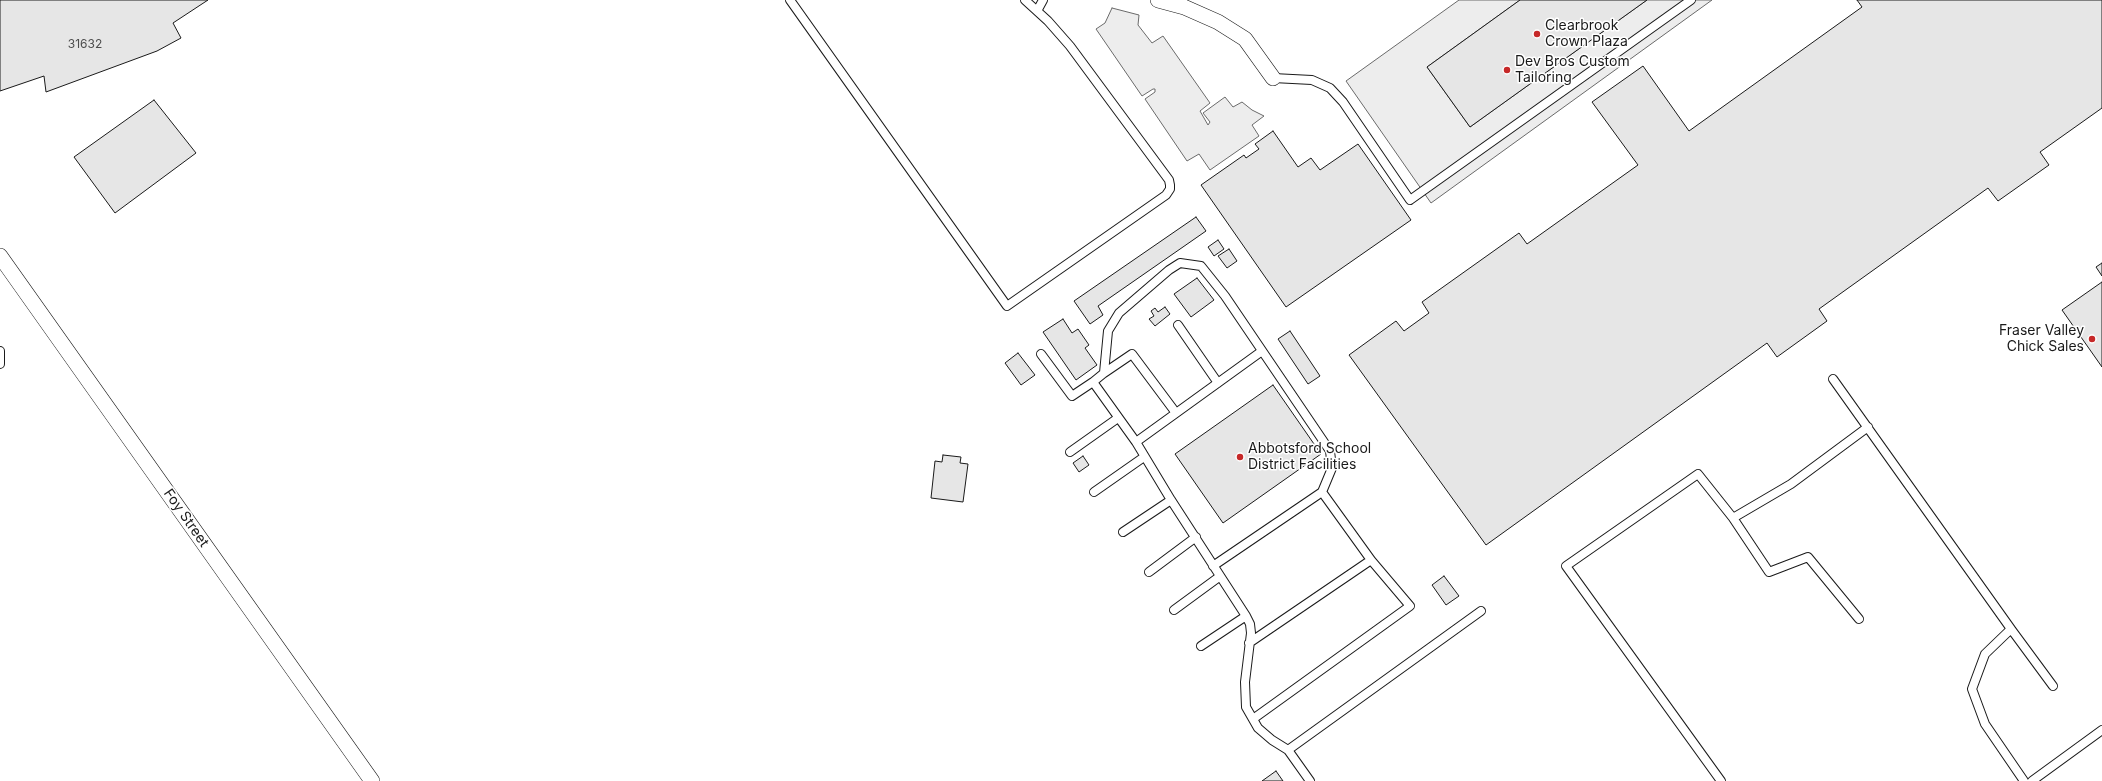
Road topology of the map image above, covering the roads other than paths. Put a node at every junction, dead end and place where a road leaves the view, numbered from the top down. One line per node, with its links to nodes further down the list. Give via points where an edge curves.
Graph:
1 (790, 0): 6 (lane, via 1007,306 1166,195 1170,185 1169,180 1070,46)
2 (1025, 0): 6 (lane)
3 (1043, 0): 6 (lane)
4 (1158, 0): 7 (street, via 1184,7 1218,22 1245,39)
5 (1691, 0): 7 (lane, via 1410,200 1343,102 1330,88 1312,80)
6 (1037, 11)
7 (1273, 78)
8 (0, 256): 45 (street, Foy Street)
9 (1178, 325): 17 (lane)
10 (0, 351): 13 (lane)
11 (1262, 351): 14 (lane, via 1225,296 1200,266 1180,263 1119,313 1108,331); 17 (lane); 25 (lane, via 1330,451 1332,468)
12 (1041, 354): 16 (lane, via 1072,396)
13 (0, 364)
14 (1104, 373): 16 (lane); 18 (lane, via 1132,354)
15 (1833, 379): 20 (lane)
16 (1093, 382): 19 (lane)
17 (1218, 383): 18 (lane)
18 (1176, 413): 21 (lane)
19 (1118, 418): 21 (lane); 22 (lane)
20 (1868, 427): 27 (lane, via 1791,484); 38 (lane)
21 (1136, 442): 23 (lane)
22 (1070, 452)
23 (1144, 457): 24 (lane); 26 (lane)
24 (1094, 492)
25 (1322, 492): 30 (lane); 31 (lane)
26 (1171, 500): 28 (lane); 29 (lane)
27 (1733, 518): 37 (lane, via 1769,572 1808,557); 47 (lane, via 1698,474 1566,566)
28 (1123, 532)
29 (1196, 537): 31 (lane); 32 (lane)
30 (1371, 560): 39 (lane); 42 (lane, via 1410,606)
31 (1213, 566): 33 (lane)
32 (1149, 572)
33 (1219, 577): 34 (lane); 36 (lane)
34 (1174, 610)
35 (1481, 611): 44 (lane)
36 (1246, 616): 39 (lane, via 1250,624); 40 (lane)
37 (1859, 619)
38 (2012, 629): 41 (lane); 48 (lane, via 1985,654 1972,689 1985,724)
39 (1249, 643): 42 (lane, via 1245,682 1246,707)
40 (1201, 646)
41 (2053, 686)
42 (1253, 719): 44 (lane, via 1258,728)
43 (2102, 730): 49 (lane)
44 (1288, 750): 46 (lane)
45 (372, 781)
46 (1310, 781)
47 (1721, 781)
48 (2024, 781)
49 (2032, 781)

